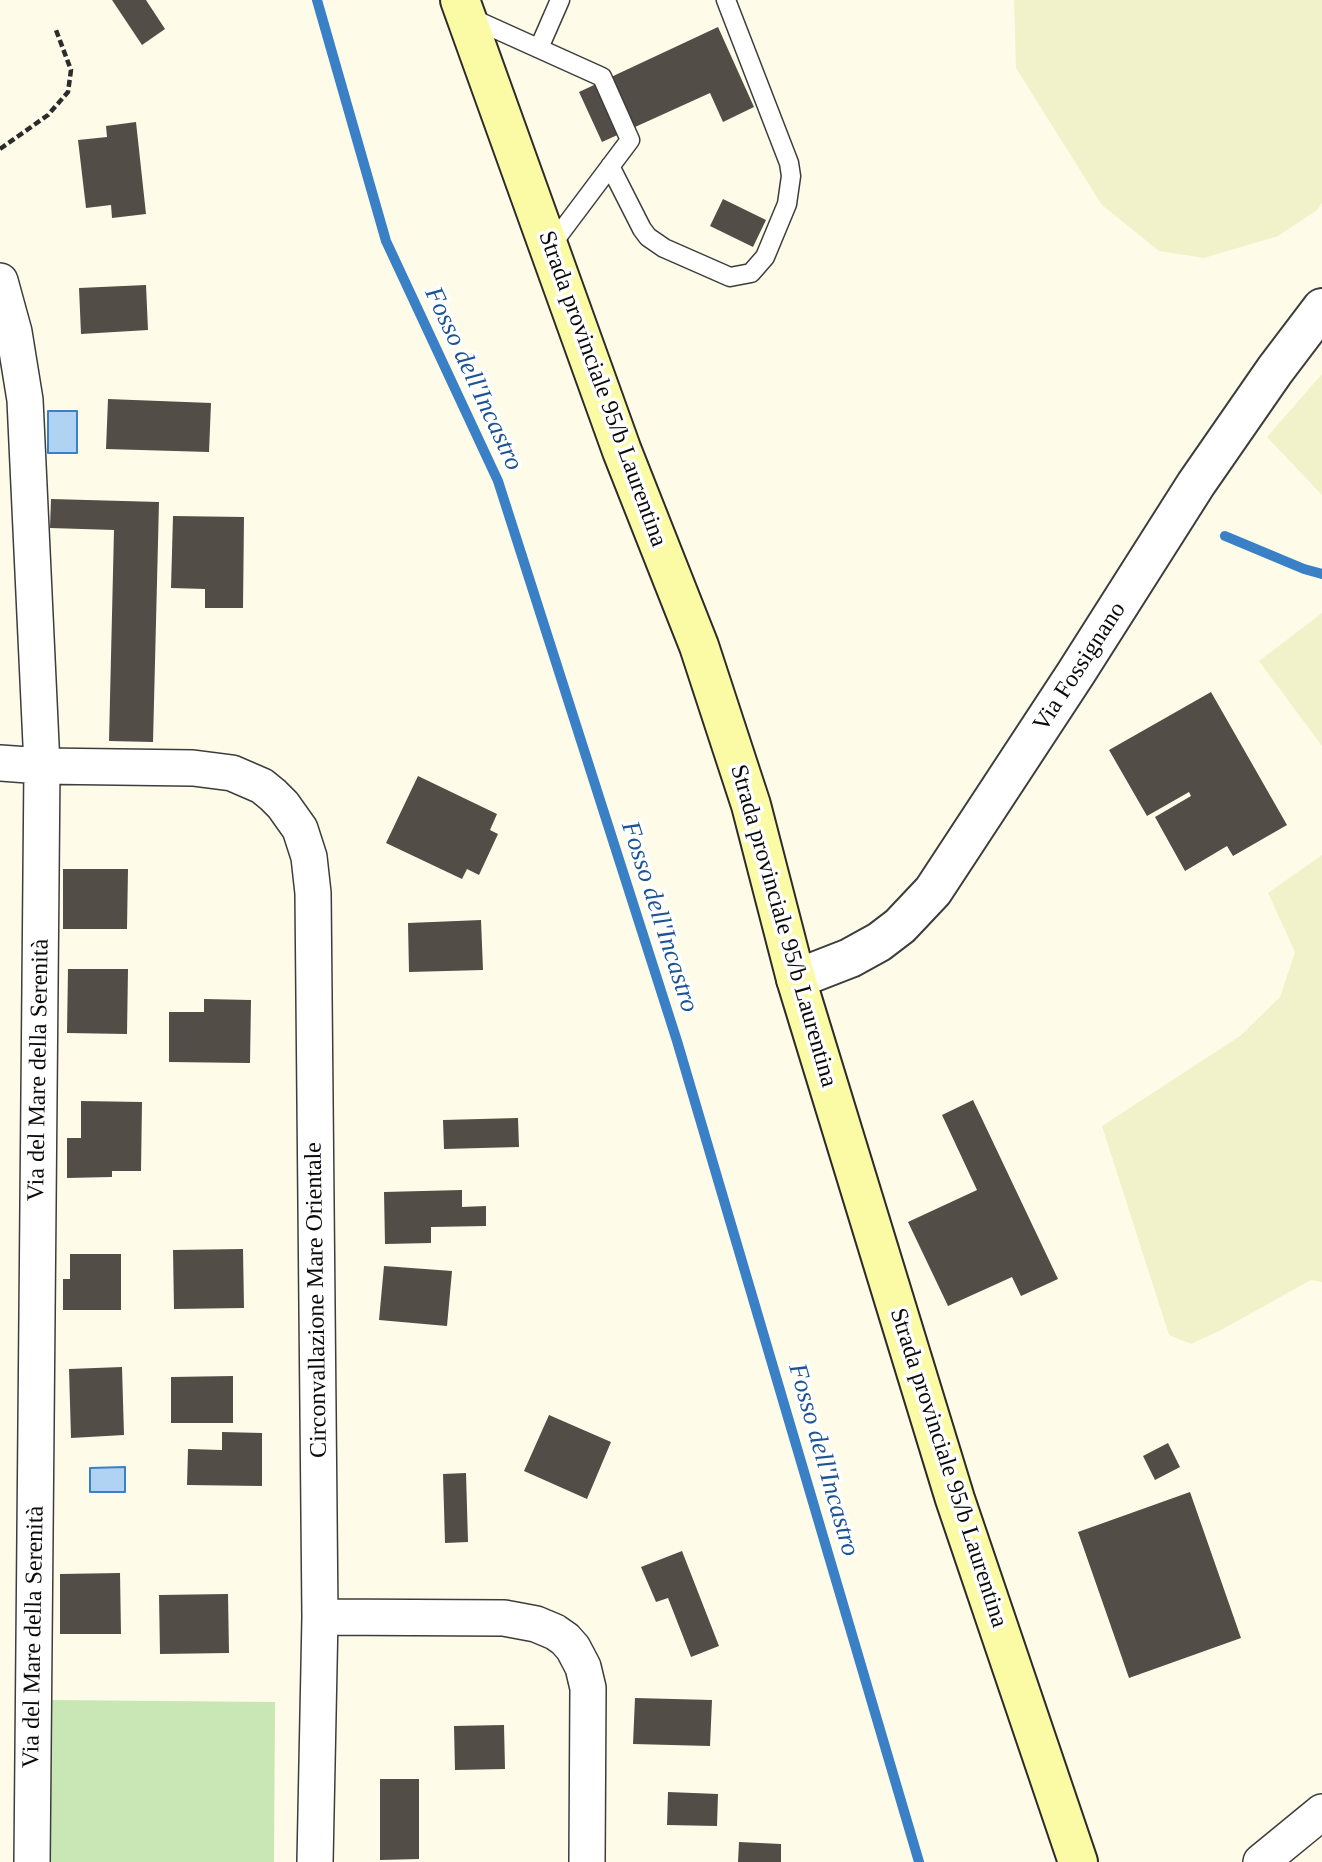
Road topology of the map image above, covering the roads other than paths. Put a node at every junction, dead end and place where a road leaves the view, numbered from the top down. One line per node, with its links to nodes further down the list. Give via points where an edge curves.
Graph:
1 (561, 0): 4 (lane)
2 (726, 0): 5 (lane, via 791,176 787,204 765,257 751,273 730,277 664,248 642,229)
3 (462, 7): 4 (lane); 6 (main road, Strada provinciale 95/b Laurentina)
4 (539, 48): 5 (lane, via 602,77 630,139)
5 (610, 166): 6 (lane)
6 (549, 248): 11 (main road, Strada provinciale 95/b Laurentina, via 699,646 751,805)
7 (0, 281): 10 (street, Via del Mare della Serenità, via 17,343 25,400)
8 (1322, 308): 11 (street, Via Fossignano, via 1196,484 933,891 879,942)
9 (0, 763): 10 (street, Circonvallazione Mare Orientale)
10 (42, 766): 12 (street, Circonvallazione Mare Orientale, via 193,768 232,773 273,795 292,816 305,842 313,893); 14 (street, Via del Mare della Serenità)
11 (796, 979): 17 (main road, Strada provinciale 95/b Laurentina, via 955,1499)
12 (320, 1616): 15 (street, Circonvallazione Mare Orientale); 16 (street, via 504,1618 536,1624 565,1639 583,1667 588,1688)
13 (1322, 1812): 18 (street)
14 (32, 1862)
15 (315, 1862)
16 (587, 1862)
17 (1078, 1862)
18 (1261, 1862)

